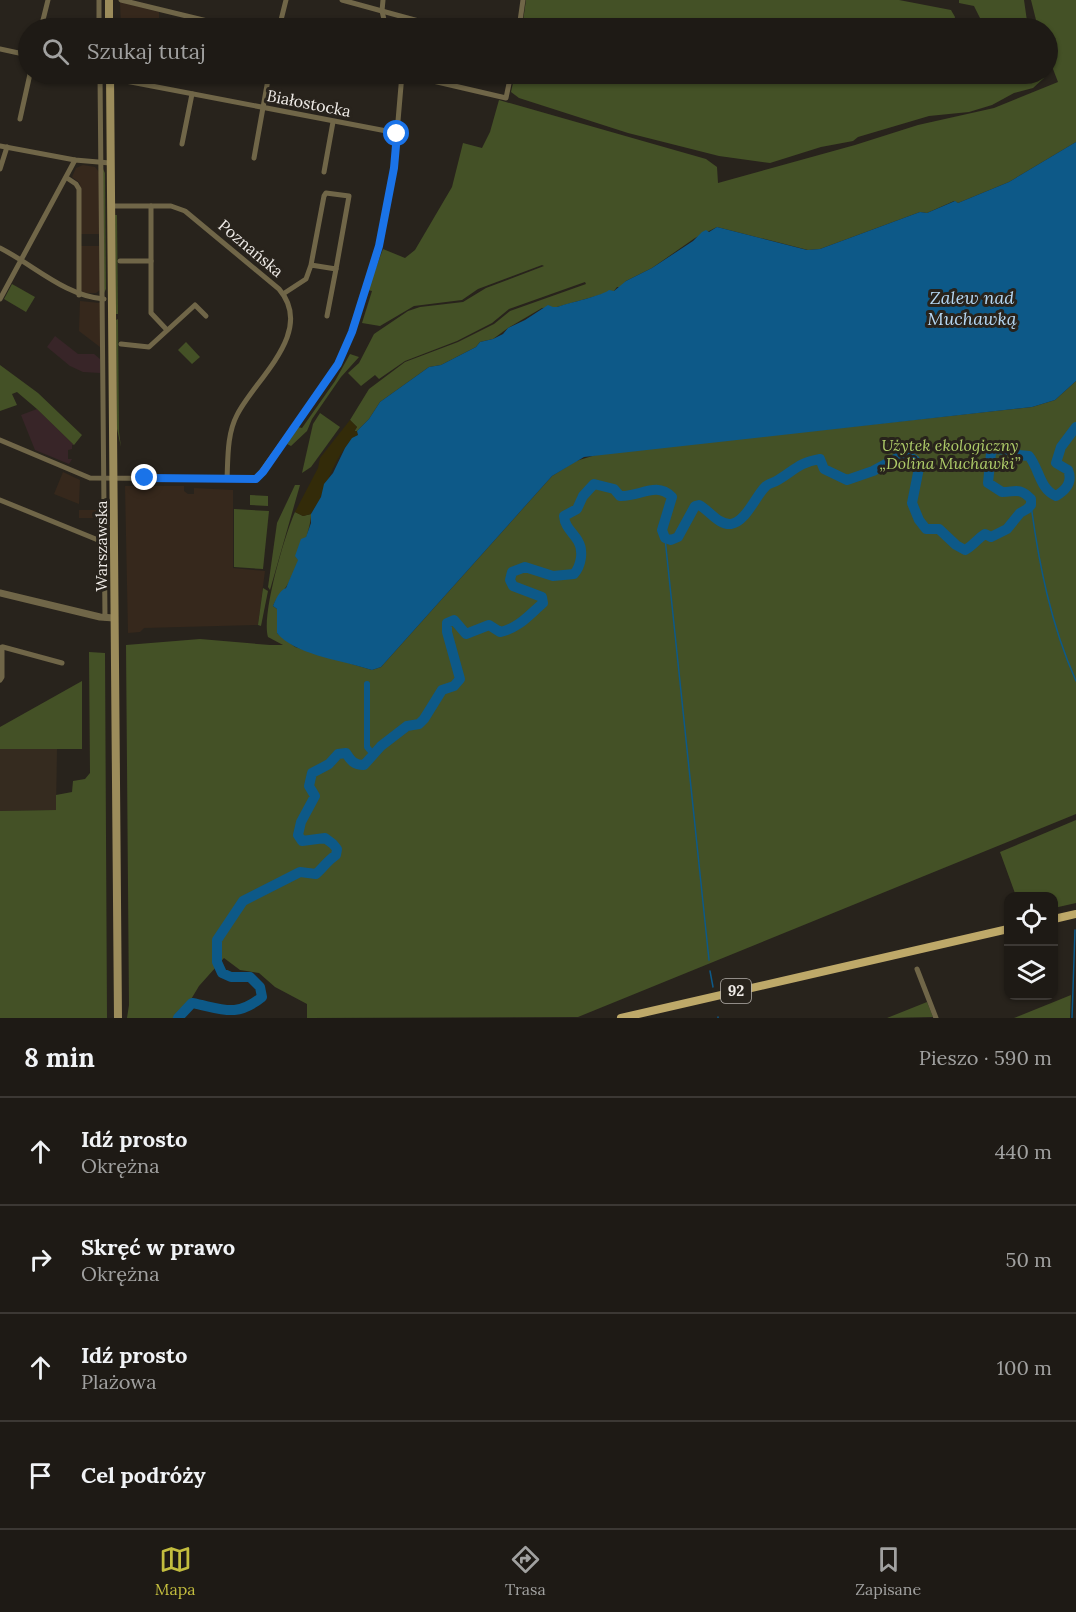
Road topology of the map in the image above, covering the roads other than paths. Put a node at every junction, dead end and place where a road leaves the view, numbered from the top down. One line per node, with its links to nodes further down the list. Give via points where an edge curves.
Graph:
1 (48, 0): 10 (street)
2 (99, 0): 11 (street)
3 (109, 0): 12 (main road)
4 (121, 0): 13 (street)
5 (286, 0): 14 (street)
6 (342, 0): 9 (street)
7 (383, 0): 9 (street)
8 (524, 0): 17 (street)
9 (382, 11): 15 (street); 16 (street)
10 (44, 18)
11 (99, 18)
12 (109, 18)
13 (195, 18)
14 (282, 18)
15 (384, 18)
16 (408, 18)
17 (521, 18)
18 (0, 49): 19 (street)
19 (18, 54)
20 (28, 84): 30 (street)
21 (100, 84): 38 (street)
22 (108, 84): 39 (main road, Warszawska)
23 (148, 84): 28 (street, Białostocka)
24 (267, 84): 29 (street)
25 (402, 84): 32 (street)
26 (446, 84): 27 (street, via 506,98)
27 (509, 84)
28 (192, 94): 29 (street, Białostocka); 33 (street)
29 (262, 108): 31 (street, Białostocka); 36 (street)
30 (20, 119)
31 (333, 122): 32 (street, Białostocka); 41 (street)
32 (397, 134): 63 (street, via 379,246 345,351 263,472 256,479)
33 (182, 144)
34 (0, 146): 35 (street)
35 (8, 147): 37 (street); 40 (street)
36 (254, 158)
37 (75, 160): 38 (street); 42 (street)
38 (101, 163): 39 (street); 54 (street)
39 (110, 163): 43 (main road, Warszawska)
40 (0, 169)
41 (324, 172)
42 (67, 178): 46 (street); 52 (street, via 79,189)
43 (111, 206): 44 (street, Poznańska); 55 (main road, Warszawska)
44 (151, 206): 48 (street); 51 (street, Poznańska, via 185,211)
45 (0, 248): 46 (street)
46 (22, 259): 52 (street); 53 (street)
47 (120, 261): 48 (street)
48 (151, 261): 58 (street, via 151,313)
49 (311, 265): 50 (street); 50 (street, via 324,196 331,192 349,196); 51 (street, via 306,279)
50 (336, 270): 56 (street)
51 (283, 294): 63 (street, Poznańska, via 290,312 290,332 236,417)
52 (80, 295): 54 (street)
53 (0, 299)
54 (102, 299): 55 (street); 61 (street)
55 (112, 299): 62 (main road, Warszawska)
56 (327, 315)
57 (206, 316): 58 (street, via 195,304)
58 (167, 330): 59 (street, via 149,347)
59 (121, 344)
60 (0, 440): 61 (street, via 77,474)
61 (103, 478): 62 (street); 65 (street)
62 (114, 479): 63 (street); 67 (main road, Warszawska)
63 (227, 479)
64 (0, 500): 65 (street)
65 (103, 542): 67 (street)
66 (0, 593): 67 (street)
67 (110, 618): 75 (main road, Warszawska)
68 (2, 646): 69 (street); 70 (street)
69 (62, 663)
70 (0, 680)
71 (1076, 914): 72 (main road)
72 (1058, 918)
73 (1004, 930): 76 (main road, 92)
74 (917, 969): 77 (street)
75 (118, 1018)
76 (621, 1018)
77 (936, 1018)

